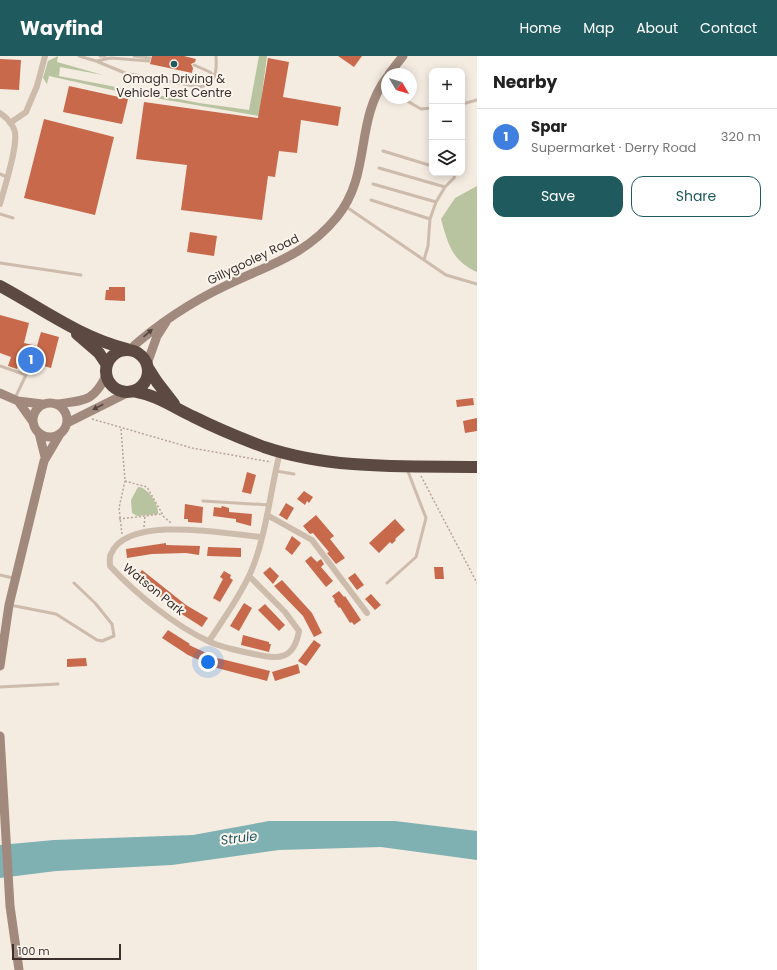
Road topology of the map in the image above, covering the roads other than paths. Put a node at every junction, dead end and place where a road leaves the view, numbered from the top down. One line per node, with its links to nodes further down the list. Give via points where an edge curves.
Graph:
1 (45, 56): 18 (street, via 37,86 26,112)
2 (80, 56): 8 (lane)
3 (100, 56): 4 (lane); 8 (lane)
4 (105, 56)
5 (134, 56): 8 (lane, via 150,59)
6 (216, 56): 11 (lane)
7 (403, 56): 10 (main road)
8 (96, 60): 11 (lane, via 125,73 200,88)
9 (194, 65): 11 (lane, via 210,72)
10 (394, 68)
11 (215, 78)
12 (381, 91): 30 (main road, Gillygooley Road, via 371,106 356,183)
13 (477, 100): 14 (lane)
14 (465, 103)
15 (412, 104): 16 (lane, via 421,109)
16 (429, 108)
17 (0, 113): 18 (street)
18 (10, 123): 24 (street, via 15,130 14,152)
19 (383, 151): 20 (lane)
20 (429, 165)
21 (379, 168): 26 (lane)
22 (0, 174): 24 (lane)
23 (454, 176): 26 (lane)
24 (7, 177): 29 (street)
25 (372, 184): 28 (lane)
26 (445, 187): 28 (lane)
27 (371, 200): 33 (lane)
28 (436, 202): 33 (lane)
29 (0, 204)
30 (345, 206): 34 (lane); 40 (main road, Gillygooley Road, via 311,243 292,256 202,297)
31 (0, 214): 32 (lane)
32 (13, 218)
33 (430, 219): 34 (lane)
34 (424, 260): 37 (lane, via 446,275)
35 (0, 263): 36 (lane)
36 (81, 275)
37 (477, 284)
38 (0, 286): 39 (highway)
39 (59, 319): 41 (highway, via 100,340); 44 (highway, via 99,353)
40 (168, 319): 41 (main road, Gillygooley Road, one-way to 40); 43 (main road, Gillygooley Road, via 157,336)
41 (128, 350): 43 (highway, via 139,353); 44 (highway, via 111,357)
42 (0, 366): 47 (lane, via 26,375)
43 (148, 366): 45 (highway, via 144,384); 50 (highway, via 157,382)
44 (107, 371): 45 (highway, via 114,387 120,391); 49 (main road, via 99,390 93,396 82,401)
45 (131, 392): 50 (highway, via 157,397); 52 (main road, one-way to 52)
46 (0, 393): 47 (main road)
47 (16, 400): 48 (main road); 51 (main road)
48 (42, 404): 49 (main road); 51 (main road, via 35,412)
49 (57, 404): 52 (main road, via 65,411)
50 (179, 409): 56 (highway)
51 (33, 422): 53 (main road)
52 (67, 423): 54 (main road)
53 (39, 433): 54 (main road, via 50,437); 55 (main road)
54 (60, 434): 55 (main road)
55 (44, 458): 67 (main road)
56 (278, 458): 57 (highway); 59 (street)
57 (406, 466): 58 (highway); 69 (lane, via 426,518 416,557)
58 (477, 467)
59 (276, 471): 60 (lane); 62 (street)
60 (294, 474)
61 (203, 501): 62 (lane)
62 (268, 505): 63 (street)
63 (267, 515): 64 (street); 71 (street, via 312,540)
64 (261, 537): 66 (street); 72 (street, Watson Park, via 158,530 133,534 119,542 110,555 110,566 125,582 174,621)
65 (0, 575): 67 (lane)
66 (249, 576): 72 (street); 72 (street, Watson Park, via 285,612 299,631 293,649 273,659 233,650)
67 (15, 578): 70 (main road)
68 (74, 583): 70 (lane, via 112,624 114,636 102,641 97,640 56,614)
69 (387, 583)
70 (8, 605): 73 (main road)
71 (367, 613)
72 (209, 641)
73 (0, 666)
74 (58, 684): 75 (lane)
75 (0, 687)
76 (0, 736): 77 (main road, via 10,906)
77 (18, 970)

